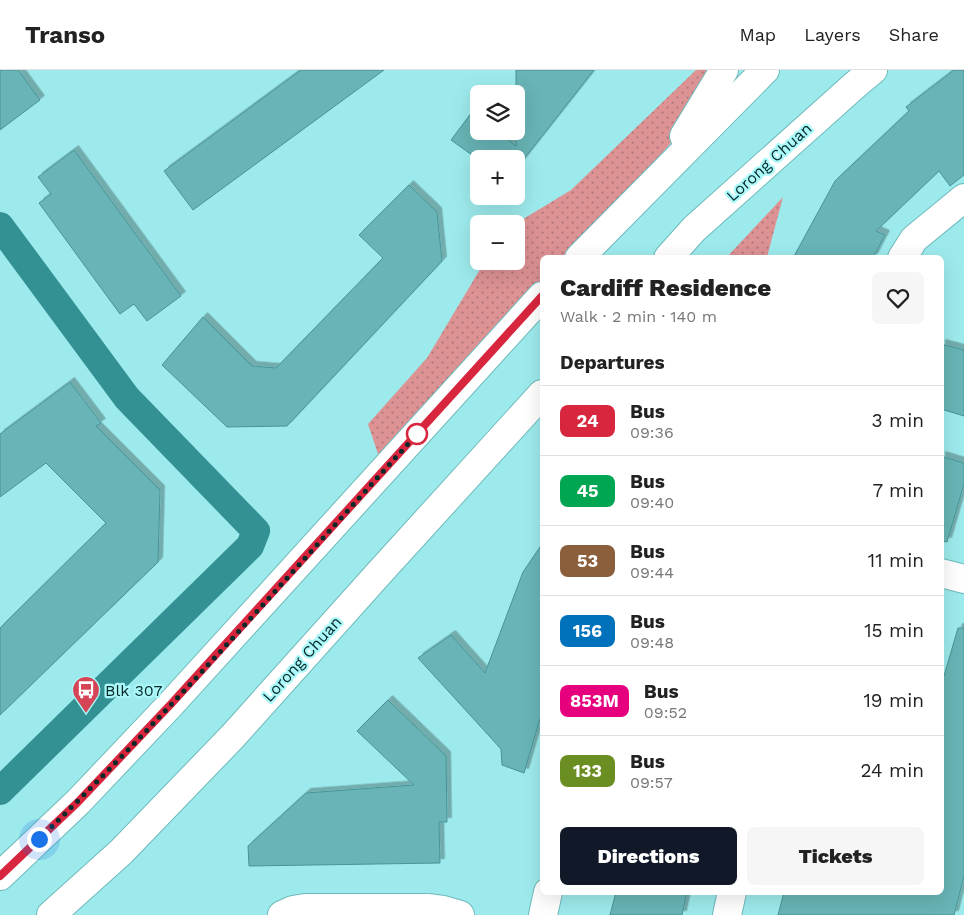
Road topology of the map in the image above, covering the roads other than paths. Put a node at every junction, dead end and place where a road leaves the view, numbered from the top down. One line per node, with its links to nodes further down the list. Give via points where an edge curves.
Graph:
1 (724, 70): 4 (main road)
2 (764, 70): 4 (main road)
3 (873, 70): 7 (main road, Lorong Chuan, via 694,230)
4 (658, 178): 6 (main road)
5 (964, 198): 8 (main road, via 914,239)
6 (582, 255)
7 (671, 255)
8 (904, 255)
9 (540, 298): 14 (main road, via 171,704 78,802)
10 (540, 396): 13 (main road, Lorong Chuan, via 233,736)
11 (944, 574): 12 (main road)
12 (964, 579)
13 (121, 852): 17 (main road, Lorong Chuan); 18 (main road)
14 (0, 876)
15 (547, 895): 21 (main road)
16 (731, 895): 22 (main road)
17 (51, 915)
18 (76, 915)
19 (282, 915): 20 (main road, via 293,910 325,907 427,908)
20 (460, 915)
21 (543, 915)
22 (727, 915)

